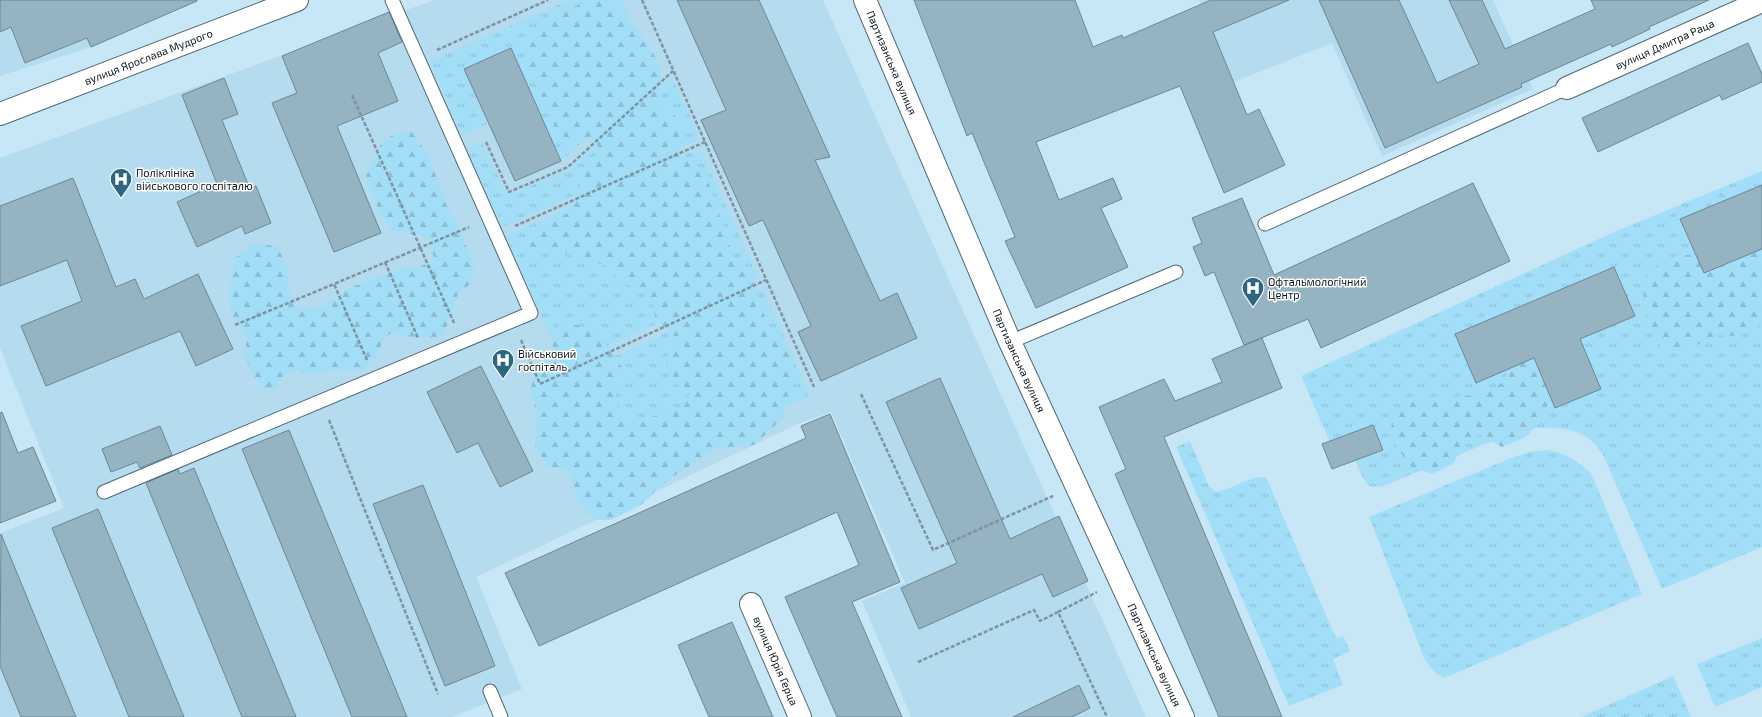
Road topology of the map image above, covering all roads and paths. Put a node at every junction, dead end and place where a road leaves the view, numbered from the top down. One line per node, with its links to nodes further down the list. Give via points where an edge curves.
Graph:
1 (297, 0): 11 (street, вулиця Ярослава Мудрого)
2 (392, 0): 7 (lane)
3 (548, 0): 7 (path)
4 (642, 0): 8 (path)
5 (865, 0): 24 (street, Партизанська вулиця)
6 (1762, 1): 9 (street, вулиця Дмитра Раца)
7 (418, 58): 15 (lane)
8 (673, 71): 12 (path, via 568,167 509,192); 13 (path)
9 (1567, 88): 14 (lane)
10 (352, 95): 16 (path)
11 (0, 114)
12 (486, 142)
13 (705, 142): 15 (path); 19 (path)
14 (1265, 224)
15 (496, 234): 16 (path, via 478,242 471,226); 21 (lane, via 531,313)
16 (420, 248): 17 (path); 23 (path)
17 (385, 262): 20 (path); 25 (path)
18 (1176, 272): 24 (lane)
19 (766, 280): 21 (path, via 540,384); 27 (path)
20 (334, 284): 22 (path); 26 (path)
21 (512, 321): 29 (lane)
22 (235, 325)
23 (457, 330)
24 (1010, 342): 41 (street, Партизанська вулиця)
25 (421, 344)
26 (370, 366)
27 (814, 388)
28 (862, 394): 31 (path, via 932,550)
29 (322, 401): 30 (lane); 37 (path)
30 (104, 492)
31 (1058, 495)
32 (1100, 591): 34 (path)
33 (751, 604): 39 (street, вулиця Юрія Герца)
34 (1058, 612): 35 (path, via 1040,621 1034,610); 40 (path)
35 (918, 662)
36 (490, 691): 38 (lane)
37 (438, 694)
38 (500, 717)
39 (800, 717)
40 (1107, 717)
41 (1183, 717)

